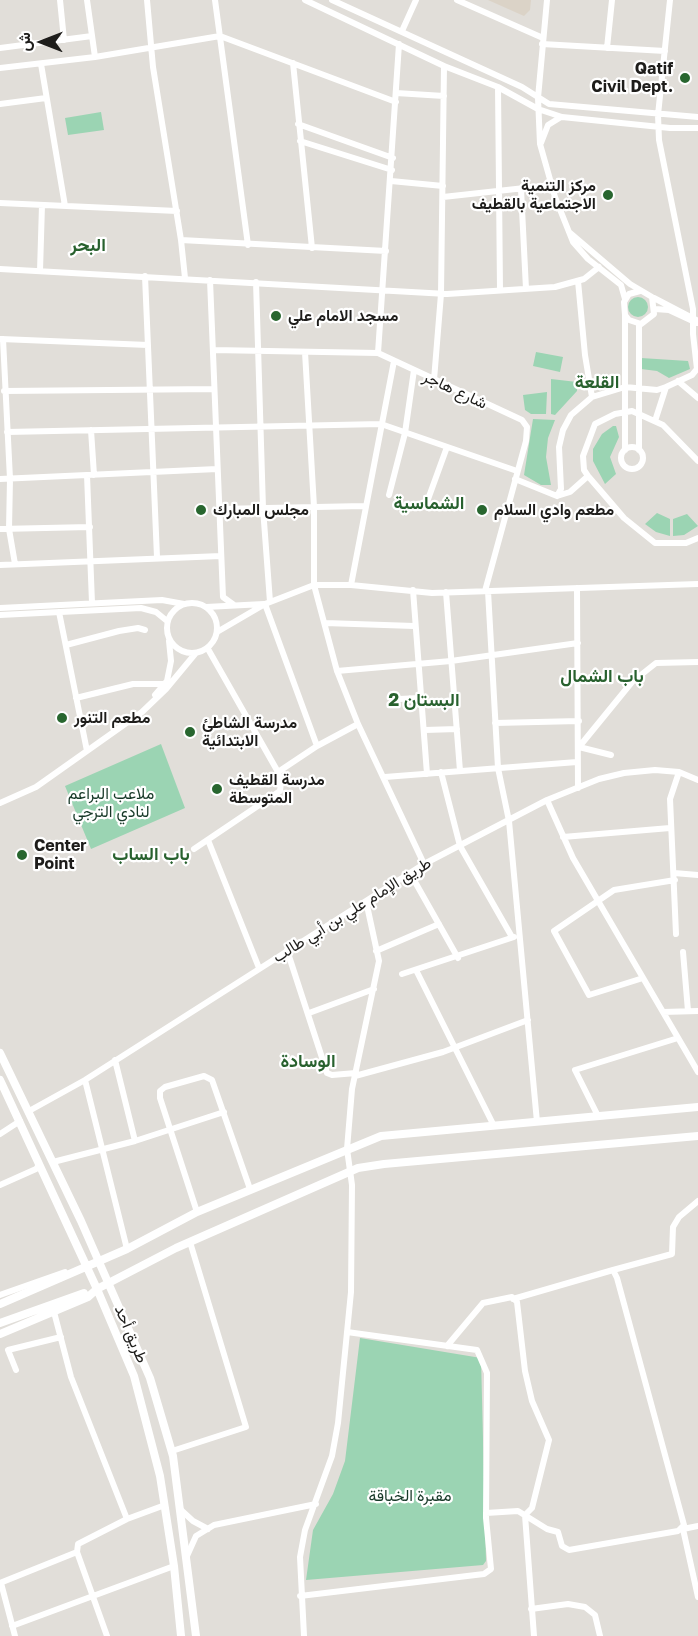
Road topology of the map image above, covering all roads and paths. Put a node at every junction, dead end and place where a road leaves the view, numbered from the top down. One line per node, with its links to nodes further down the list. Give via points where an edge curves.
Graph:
1 (60, 0): 15 (street)
2 (87, 0): 13 (street)
3 (147, 0): 18 (street)
4 (215, 0): 14 (street)
5 (305, 0): 17 (street)
6 (332, 0): 12 (street)
7 (416, 0): 12 (street)
8 (547, 0): 16 (street)
9 (612, 0): 20 (street)
10 (670, 0): 21 (street)
11 (460, 1): 16 (street)
12 (402, 31): 31 (street)
13 (92, 36): 15 (street); 22 (street)
14 (220, 36): 18 (street); 23 (street); 57 (street)
15 (64, 39): 19 (street)
16 (542, 41): 20 (street); 31 (street)
17 (399, 44): 25 (street); 28 (street)
18 (150, 47): 22 (street); 54 (street)
19 (0, 48)
20 (607, 48): 21 (street)
21 (665, 51): 35 (street)
22 (95, 57): 24 (street)
23 (292, 63): 32 (street); 38 (street)
24 (41, 64): 26 (street); 30 (street)
25 (444, 66): 27 (street); 29 (street)
26 (0, 68)
27 (498, 87): 34 (street); 49 (street)
28 (396, 93): 29 (street); 32 (street)
29 (444, 96): 47 (street)
30 (46, 98): 33 (street); 53 (street)
31 (538, 98): 34 (street); 35 (street, via 561,107)
32 (396, 102): 43 (street)
33 (0, 105)
34 (538, 109): 36 (street); 42 (street)
35 (658, 115): 37 (street); 39 (street)
36 (562, 117): 39 (street); 42 (street, via 548,125)
37 (698, 117)
38 (298, 124): 41 (street); 43 (street)
39 (660, 127): 40 (street); 77 (street, via 659,140)
40 (698, 128)
41 (300, 141): 44 (street); 58 (street)
42 (540, 144): 46 (street)
43 (393, 158): 44 (street)
44 (392, 170): 45 (street)
45 (391, 181): 47 (street); 59 (street)
46 (552, 185): 48 (street); 55 (street)
47 (443, 186): 50 (street)
48 (520, 189): 49 (street); 68 (street)
49 (499, 192): 50 (street); 70 (street)
50 (443, 197): 72 (street)
51 (0, 201): 52 (street)
52 (42, 205): 53 (street); 62 (street)
53 (64, 206): 54 (street)
54 (177, 212): 56 (street)
55 (569, 232): 60 (street, via 573,242); 71 (street)
56 (182, 240): 57 (street); 64 (street)
57 (248, 245): 58 (street)
58 (312, 248): 59 (street)
59 (386, 251): 69 (street)
60 (599, 267): 67 (street); 74 (street, via 621,285)
61 (0, 269): 62 (street)
62 (40, 271): 63 (street)
63 (145, 276): 64 (street); 80 (street)
64 (185, 278): 65 (street)
65 (210, 280): 66 (street); 81 (street)
66 (256, 282): 69 (street); 82 (street)
67 (578, 282): 68 (street); 95 (street)
68 (526, 289): 70 (street)
69 (384, 290): 72 (street); 84 (street)
70 (500, 290): 72 (street)
71 (640, 291): 73 (street); 74 (street)
72 (441, 294): 87 (street)
73 (652, 297): 75 (street); 77 (street)
74 (625, 299): 76 (street)
75 (656, 309): 77 (street); 78 (street, via 651,318)
76 (625, 315): 78 (street); 90 (street)
77 (695, 321): 88 (street, via 697,369)
78 (639, 324): 89 (street)
79 (1, 339): 80 (street); 94 (street)
80 (148, 345): 92 (street)
81 (213, 350): 82 (street, شارع هاجر); 93 (street)
82 (258, 351): 83 (street, شارع هاجر); 102 (street)
83 (305, 352): 84 (street, شارع هاجر); 101 (street)
84 (378, 353): 85 (street, شارع هاجر)
85 (394, 361): 86 (street, شارع هاجر); 100 (street)
86 (414, 370): 87 (street, شارع هاجر); 107 (street)
87 (434, 380): 113 (street, شارع هاجر, via 522,420 527,427 526,441)
88 (678, 381): 91 (street); 96 (street)
89 (639, 386): 90 (street); 91 (street, via 657,390); 98 (street)
90 (625, 387): 95 (street); 97 (street)
91 (666, 387): 99 (street)
92 (150, 389): 93 (street); 94 (street); 104 (street)
93 (214, 389): 103 (street)
94 (4, 391): 106 (street)
95 (592, 397): 121 (street, via 562,430 561,489)
96 (698, 398)
97 (625, 412): 98 (street); 109 (street); 116 (street, via 595,424 583,456)
98 (639, 412): 99 (street); 110 (street)
99 (655, 421): 111 (street)
100 (381, 424): 101 (street); 107 (street); 123 (street)
101 (310, 426): 102 (street); 124 (street)
102 (261, 427): 103 (street); 125 (street)
103 (216, 428): 104 (street); 112 (street)
104 (152, 429): 105 (street); 114 (street)
105 (91, 430): 106 (street); 115 (street)
106 (7, 432): 119 (street)
107 (405, 433): 108 (street); 120 (street)
108 (447, 447): 113 (street); 122 (street)
109 (625, 450): 110 (street); 110 (street, via 623,463 633,469 643,461)
110 (639, 450)
111 (698, 460)
112 (217, 469): 114 (street); 126 (street)
113 (517, 471): 117 (street, شارع هاجر)
114 (153, 472): 115 (street); 132 (street)
115 (91, 475): 119 (street); 127 (street)
116 (588, 476): 121 (street, via 570,492); 130 (street, via 624,518 655,543 686,543)
117 (515, 478): 121 (street); 141 (street, شارع هاجر)
118 (0, 479): 119 (street)
119 (10, 479): 129 (street)
120 (389, 495)
121 (556, 496)
122 (427, 502)
123 (364, 506): 124 (street); 138 (street)
124 (314, 507): 125 (street); 137 (street)
125 (263, 508): 126 (street); 144 (street)
126 (219, 509): 131 (street)
127 (90, 527): 129 (street); 133 (street)
128 (0, 529): 129 (street)
129 (9, 529): 134 (street)
130 (698, 538)
131 (221, 556): 132 (street); 146 (street, via 223,597)
132 (157, 557): 133 (street)
133 (92, 560): 134 (street); 143 (street)
134 (15, 564): 135 (street)
135 (0, 565)
136 (698, 584): 139 (street)
137 (314, 585): 138 (street); 144 (street); 152 (street)
138 (351, 585): 140 (street)
139 (577, 588): 141 (street); 157 (street)
140 (413, 591): 142 (street); 153 (street)
141 (487, 591): 142 (street); 161 (street, شارع هاجر)
142 (446, 592): 162 (street)
143 (92, 603): 145 (street, via 162,600); 148 (street)
144 (267, 603): 146 (street); 155 (street); 176 (street)
145 (184, 604): 147 (street); 151 (street, via 173,610)
146 (234, 606): 147 (street)
147 (206, 607): 155 (street, via 215,618)
148 (0, 608)
149 (59, 612): 150 (street); 151 (street, via 141,608 156,612); 158 (street)
150 (0, 615)
151 (167, 621): 156 (street)
152 (325, 623): 153 (street); 165 (street)
153 (414, 626): 164 (street)
154 (145, 630): 158 (street, via 119,631)
155 (217, 632): 159 (street)
156 (169, 640): 160 (street, via 177,650); 166 (street, via 171,661)
157 (578, 643): 161 (street); 171 (street)
158 (66, 645): 167 (street)
159 (208, 649): 160 (street); 183 (street)
160 (195, 654): 170 (street)
161 (490, 656): 162 (street); 172 (street, شارع هاجر)
162 (451, 661): 164 (street); 174 (street)
163 (697, 662): 177 (street, via 656,663 632,682)
164 (417, 663): 165 (street); 168 (street)
165 (337, 671): 173 (street)
166 (164, 684): 167 (street, via 133,684); 170 (street)
167 (76, 698): 178 (street)
168 (419, 698): 169 (street); 175 (street)
169 (400, 699)
170 (142, 712): 178 (street)
171 (579, 721): 172 (street); 177 (street)
172 (495, 723): 181 (street, شارع هاجر)
173 (358, 724): 176 (street); 187 (street)
174 (457, 729): 175 (street); 182 (street)
175 (425, 730): 186 (street)
176 (317, 746): 183 (street)
177 (579, 747): 179 (street); 180 (street)
178 (87, 751): 191 (street, via 36,787)
179 (611, 755)
180 (577, 762): 181 (street); 189 (street)
181 (498, 768): 182 (street); 192 (street, شارع هاجر)
182 (460, 771): 184 (street)
183 (278, 772): 195 (street, via 280,791)
184 (441, 772): 186 (street); 196 (street)
185 (679, 772): 188 (street, طريق الإمام علي بن أبي طالب); 189 (street, طريق الإمام علي بن أبي طالب, via 624,773); 193 (street, via 670,799)
186 (427, 774): 187 (street)
187 (385, 777): 198 (street)
188 (698, 780)
189 (578, 788): 190 (street, طريق الإمام علي بن أبي طالب)
190 (547, 800): 192 (street, طريق الإمام علي بن أبي طالب); 194 (street)
191 (0, 803)
192 (509, 821): 196 (street, طريق الإمام علي بن أبي طالب); 207 (street, شارع هاجر)
193 (670, 828): 194 (street); 201 (street)
194 (563, 837): 202 (street)
195 (208, 840): 197 (street); 212 (street)
196 (460, 846): 198 (street, طريق الإمام علي بن أبي طالب); 206 (street)
197 (194, 849)
198 (424, 864): 199 (street, طريق الإمام علي بن أبي طالب)
199 (410, 873): 203 (street, طريق الإمام علي بن أبي طالب); 204 (street)
200 (698, 875): 201 (street)
201 (674, 876): 202 (street, via 614,890); 205 (street)
202 (597, 900): 215 (street); 215 (street, via 554,931 589,995)
203 (366, 901): 208 (street, طريق الإمام علي بن أبي طالب); 209 (street)
204 (439, 924): 209 (street); 211 (street)
205 (676, 934)
206 (512, 937): 207 (street); 211 (street)
207 (520, 939): 221 (street, شارع هاجر)
208 (287, 950): 212 (street, طريق الإمام علي بن أبي طالب); 220 (street)
209 (376, 951): 216 (street, via 379,961)
210 (683, 952): 217 (street)
211 (458, 958): 213 (street)
212 (259, 968): 225 (street, طريق الإمام علي بن أبي طالب)
213 (416, 970): 214 (street); 223 (street)
214 (402, 974)
215 (643, 978): 219 (street)
216 (374, 989): 220 (street); 227 (street)
217 (688, 1011): 218 (street); 219 (street)
218 (698, 1011)
219 (663, 1012): 222 (street)
220 (309, 1013): 227 (street, via 329,1075)
221 (528, 1020): 223 (street); 235 (street, شارع هاجر)
222 (678, 1038): 226 (street); 233 (street, via 575,1070)
223 (456, 1047): 227 (street); 236 (street)
224 (0, 1053): 231 (main road, طريق أحد)
225 (115, 1060): 229 (street, طريق الإمام علي بن أبي طالب); 240 (street)
226 (698, 1072)
227 (355, 1074): 241 (street)
228 (0, 1080): 234 (main road, طريق أحد)
229 (85, 1080): 231 (street, طريق الإمام علي بن أبي طالب); 242 (street)
230 (698, 1107): 233 (main road)
231 (29, 1111): 243 (main road, طريق أحد)
232 (224, 1112): 237 (street); 237 (street, via 208,1077 165,1087 160,1098); 247 (street)
233 (598, 1116): 235 (main road)
234 (20, 1121): 238 (street); 244 (main road, طريق أحد)
235 (537, 1122): 236 (main road)
236 (494, 1126): 241 (main road, via 381,1136)
237 (168, 1130): 240 (street); 249 (street)
238 (0, 1134)
239 (698, 1137): 245 (main road, via 384,1164)
240 (135, 1141): 242 (street)
241 (347, 1149): 245 (street); 247 (main road)
242 (100, 1150): 243 (street); 251 (street)
243 (53, 1162): 252 (main road, طريق أحد)
244 (39, 1165): 246 (street); 253 (main road, طريق أحد)
245 (351, 1171): 250 (main road); 262 (street, via 351,1292)
246 (0, 1185)
247 (250, 1189): 249 (main road)
248 (698, 1201): 254 (street, via 673,1227 672,1254)
249 (197, 1212): 251 (main road)
250 (190, 1242): 255 (main road); 267 (street, via 246,1427)
251 (127, 1249): 252 (main road)
252 (99, 1262): 253 (main road); 255 (main road, طريق أحد)
253 (86, 1266): 256 (main road, طريق أحد); 257 (street); 259 (main road)
254 (613, 1270): 258 (street); 276 (street)
255 (110, 1283): 256 (main road); 267 (main road, طريق أحد, via 150,1378)
256 (97, 1289): 260 (main road); 261 (main road); 269 (main road, طريق أحد, via 137,1386)
257 (0, 1295)
258 (513, 1299): 265 (street, via 483,1303); 272 (street, via 532,1401 549,1440 532,1508)
259 (0, 1304)
260 (54, 1312): 263 (main road); 264 (street)
261 (0, 1323)
262 (347, 1332): 265 (street); 268 (street, via 336,1434)
263 (0, 1334)
264 (61, 1337): 266 (street, via 8,1350); 273 (street, via 70,1377)
265 (447, 1346): 271 (street, via 477,1350 487,1373)
266 (16, 1370)
267 (172, 1451): 270 (main road, طريق أحد)
268 (316, 1504): 275 (street); 282 (street, via 305,1530 300,1557)
269 (165, 1505): 273 (street); 279 (main road, طريق أحد)
270 (181, 1510): 275 (street); 278 (main road, طريق أحد)
271 (486, 1513): 272 (street, via 512,1510); 282 (street, via 491,1569 484,1574)
272 (525, 1515): 276 (street, via 558,1532 562,1546 569,1550); 284 (street)
273 (127, 1519): 277 (street, via 78,1544)
274 (698, 1526): 276 (street)
275 (208, 1529): 278 (street, via 196,1536)
276 (682, 1529): 283 (street)
277 (77, 1552): 280 (street); 281 (street)
278 (187, 1556): 289 (main road, طريق أحد)
279 (174, 1566): 281 (street); 288 (main road, طريق أحد)
280 (1, 1583): 285 (street)
281 (92, 1596): 285 (street); 287 (street)
282 (300, 1596): 290 (street)
283 (698, 1597)
284 (531, 1610): 291 (street); 292 (street, via 568,1604 585,1607 595,1615)
285 (12, 1626): 286 (street)
286 (15, 1636)
287 (107, 1636)
288 (181, 1636)
289 (196, 1636)
290 (304, 1636)
291 (534, 1636)
292 (600, 1636)

